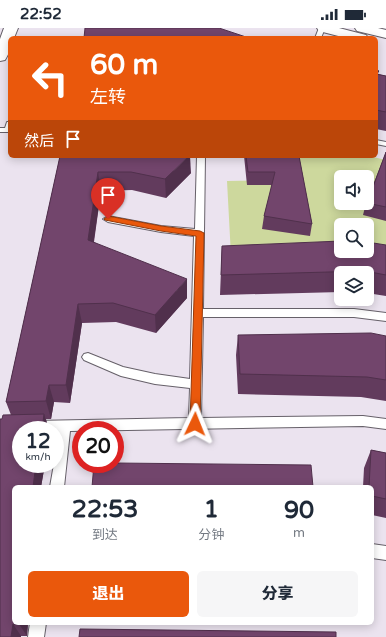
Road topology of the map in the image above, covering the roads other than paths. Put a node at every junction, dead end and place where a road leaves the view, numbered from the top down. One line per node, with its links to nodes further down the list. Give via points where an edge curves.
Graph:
1 (11, 28): 7 (street)
2 (323, 28): 5 (street)
3 (362, 28): 4 (street)
4 (386, 34)
5 (353, 36)
6 (8, 47): 8 (street)
7 (0, 57)
8 (0, 60)
9 (201, 158): 11 (lane)
10 (108, 219): 11 (lane)
11 (200, 233): 12 (lane)
12 (198, 313): 13 (lane, via 354,313); 15 (lane)
13 (386, 317)
14 (88, 357): 15 (lane, via 121,371 155,379)
15 (196, 384): 16 (lane)
16 (195, 424): 17 (lane, via 363,421); 18 (lane)
17 (386, 424)
18 (65, 425): 19 (lane)
19 (56, 485)
20 (374, 551): 21 (lane)
21 (386, 553)
22 (38, 625): 23 (lane)
23 (36, 637)

